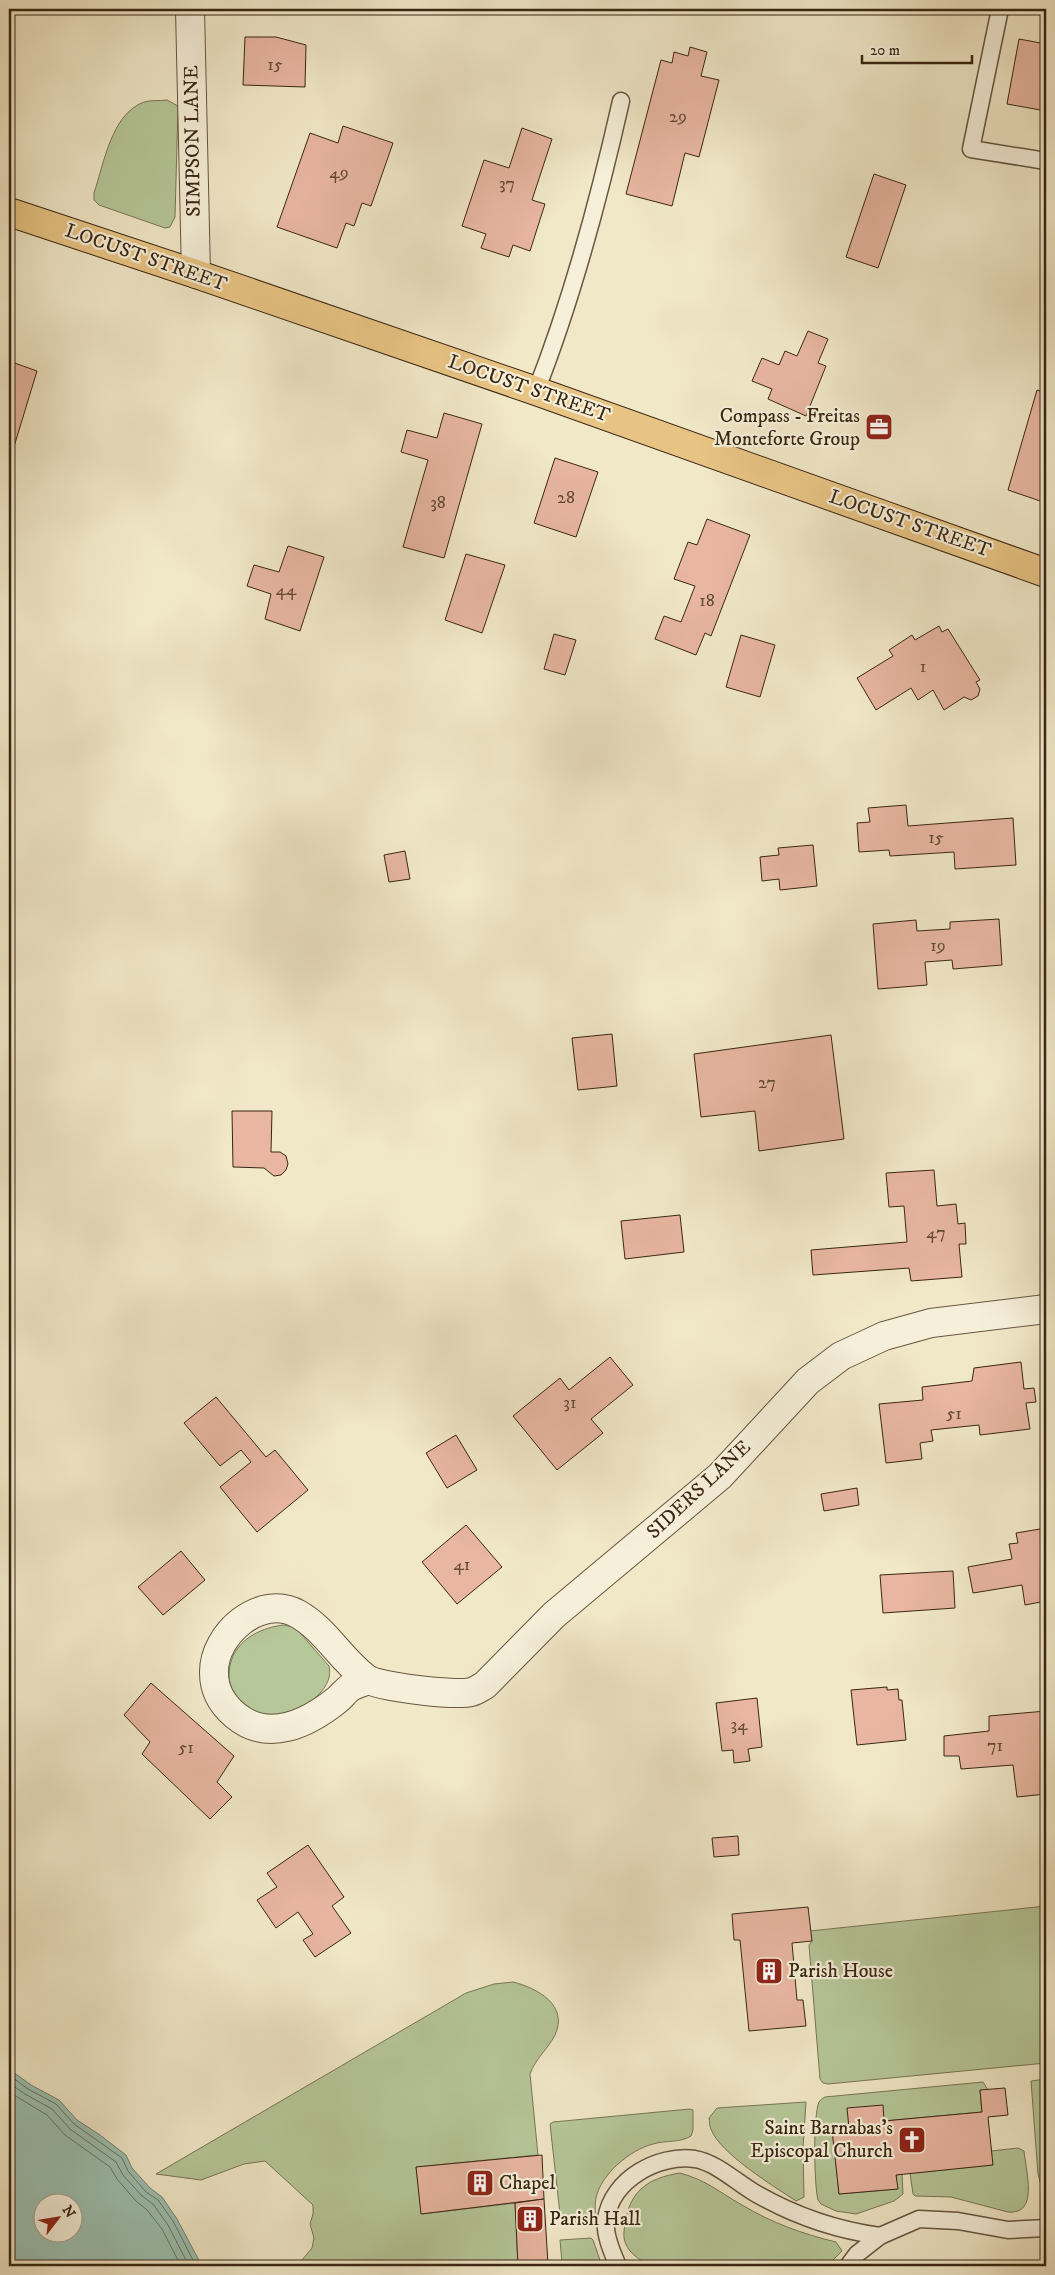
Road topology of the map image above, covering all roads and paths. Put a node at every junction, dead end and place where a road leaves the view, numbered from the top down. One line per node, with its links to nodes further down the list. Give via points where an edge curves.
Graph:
1 (190, 9): 6 (street, SIMPSON LANE)
2 (1000, 9): 4 (lane, via 970,149)
3 (621, 101): 7 (lane, via 578,268)
4 (1046, 161)
5 (9, 212): 6 (highway, LOCUST STREET)
6 (196, 274): 7 (highway, LOCUST STREET)
7 (536, 390): 8 (highway, LOCUST STREET)
8 (1046, 573)
9 (1046, 1309): 10 (street, SIDERS LANE, via 932,1323 884,1336 840,1356 808,1381 720,1476 554,1615 485,1685 472,1692 437,1692)
10 (369, 1680): 10 (street, via 352,1687 317,1715 290,1728 264,1729 244,1723 226,1708 216,1689 214,1671 221,1644 232,1628 273,1608 297,1613 310,1622)
11 (1046, 2228): 12 (lane, via 1008,2230 919,2218)
12 (880, 2236): 13 (lane, via 850,2232 790,2210 697,2159 669,2159 645,2168 624,2185 609,2208 606,2233); 14 (lane, via 857,2254)
13 (618, 2266)
14 (848, 2266)

